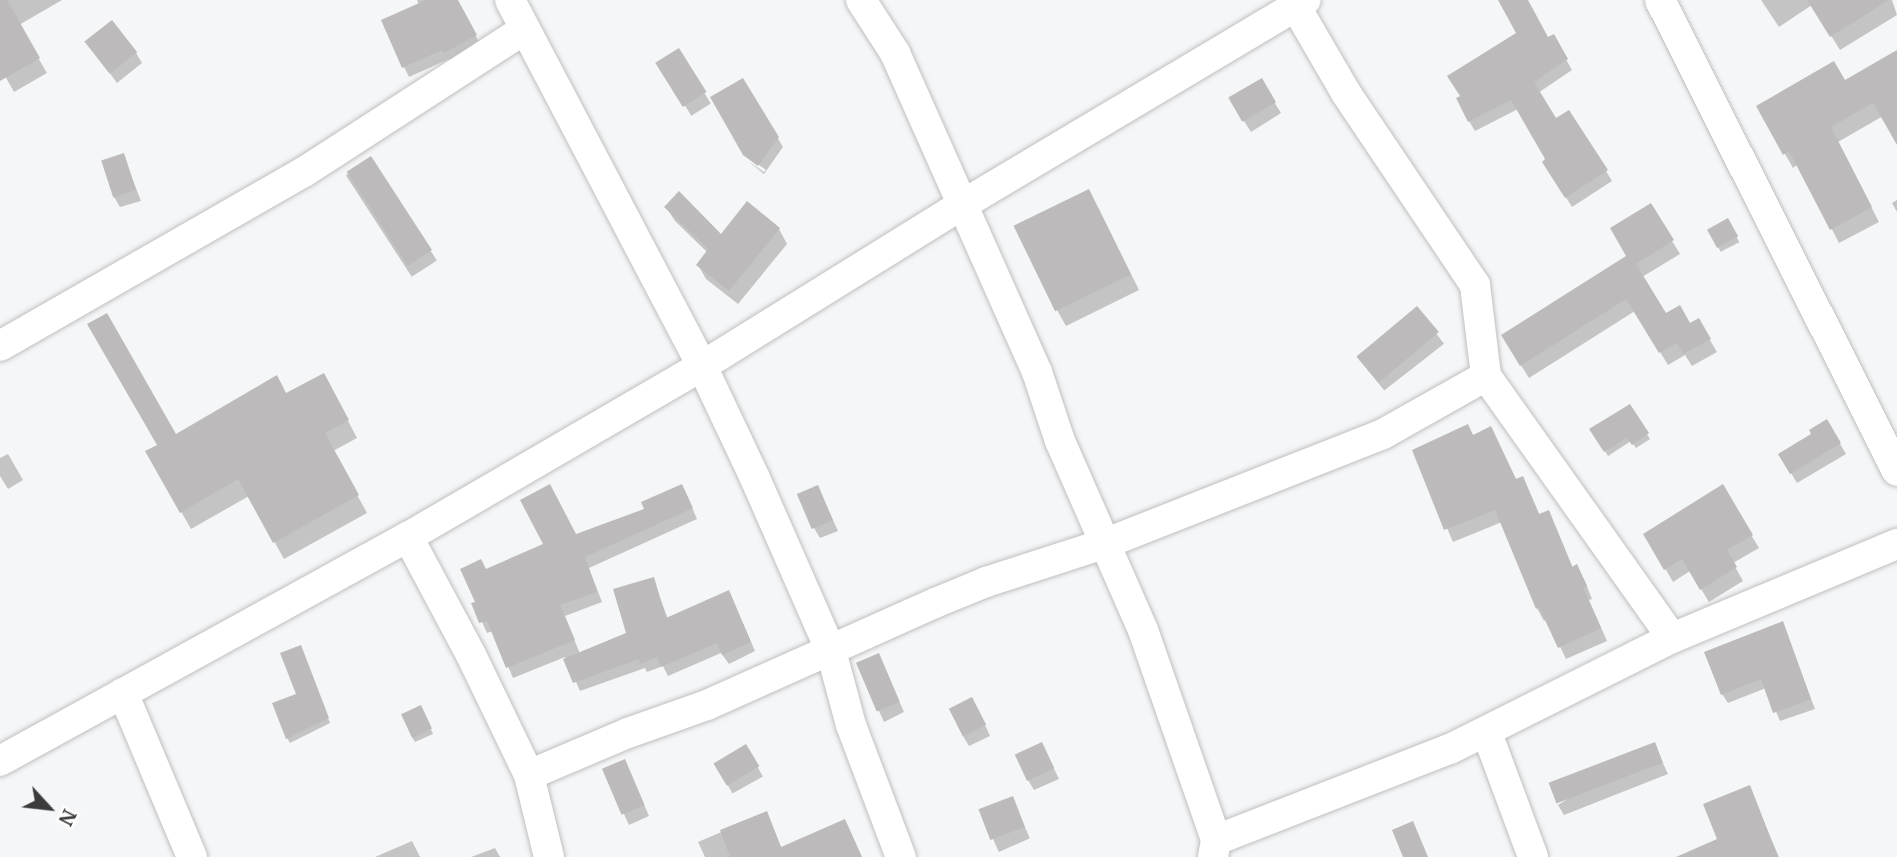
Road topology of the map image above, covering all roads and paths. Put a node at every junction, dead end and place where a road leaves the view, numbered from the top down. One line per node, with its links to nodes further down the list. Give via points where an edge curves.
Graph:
1 (510, 0): 5 (street)
2 (861, 0): 6 (street, via 895,53)
3 (1660, 0): 10 (street)
4 (1301, 3): 6 (street); 9 (street, via 1346,93 1475,285)
5 (526, 30): 7 (street, via 304,172); 8 (street)
6 (962, 205): 8 (street); 12 (street, via 1037,372 1060,441)
7 (0, 346)
8 (702, 366): 11 (street); 15 (street)
9 (1486, 376): 12 (street, via 1383,434); 14 (street)
10 (1897, 471)
11 (408, 537): 16 (street); 19 (street)
12 (1104, 544): 15 (street, via 986,582); 20 (street, via 1143,630)
13 (1897, 544): 14 (street)
14 (1672, 638): 17 (street)
15 (831, 651): 19 (street); 23 (street, via 851,725)
16 (123, 693): 18 (street); 21 (street)
17 (1487, 733): 20 (street); 24 (street)
18 (0, 761)
19 (528, 775): 22 (street)
20 (1214, 849)
21 (192, 857)
22 (549, 857)
23 (901, 857)
24 (1533, 857)

